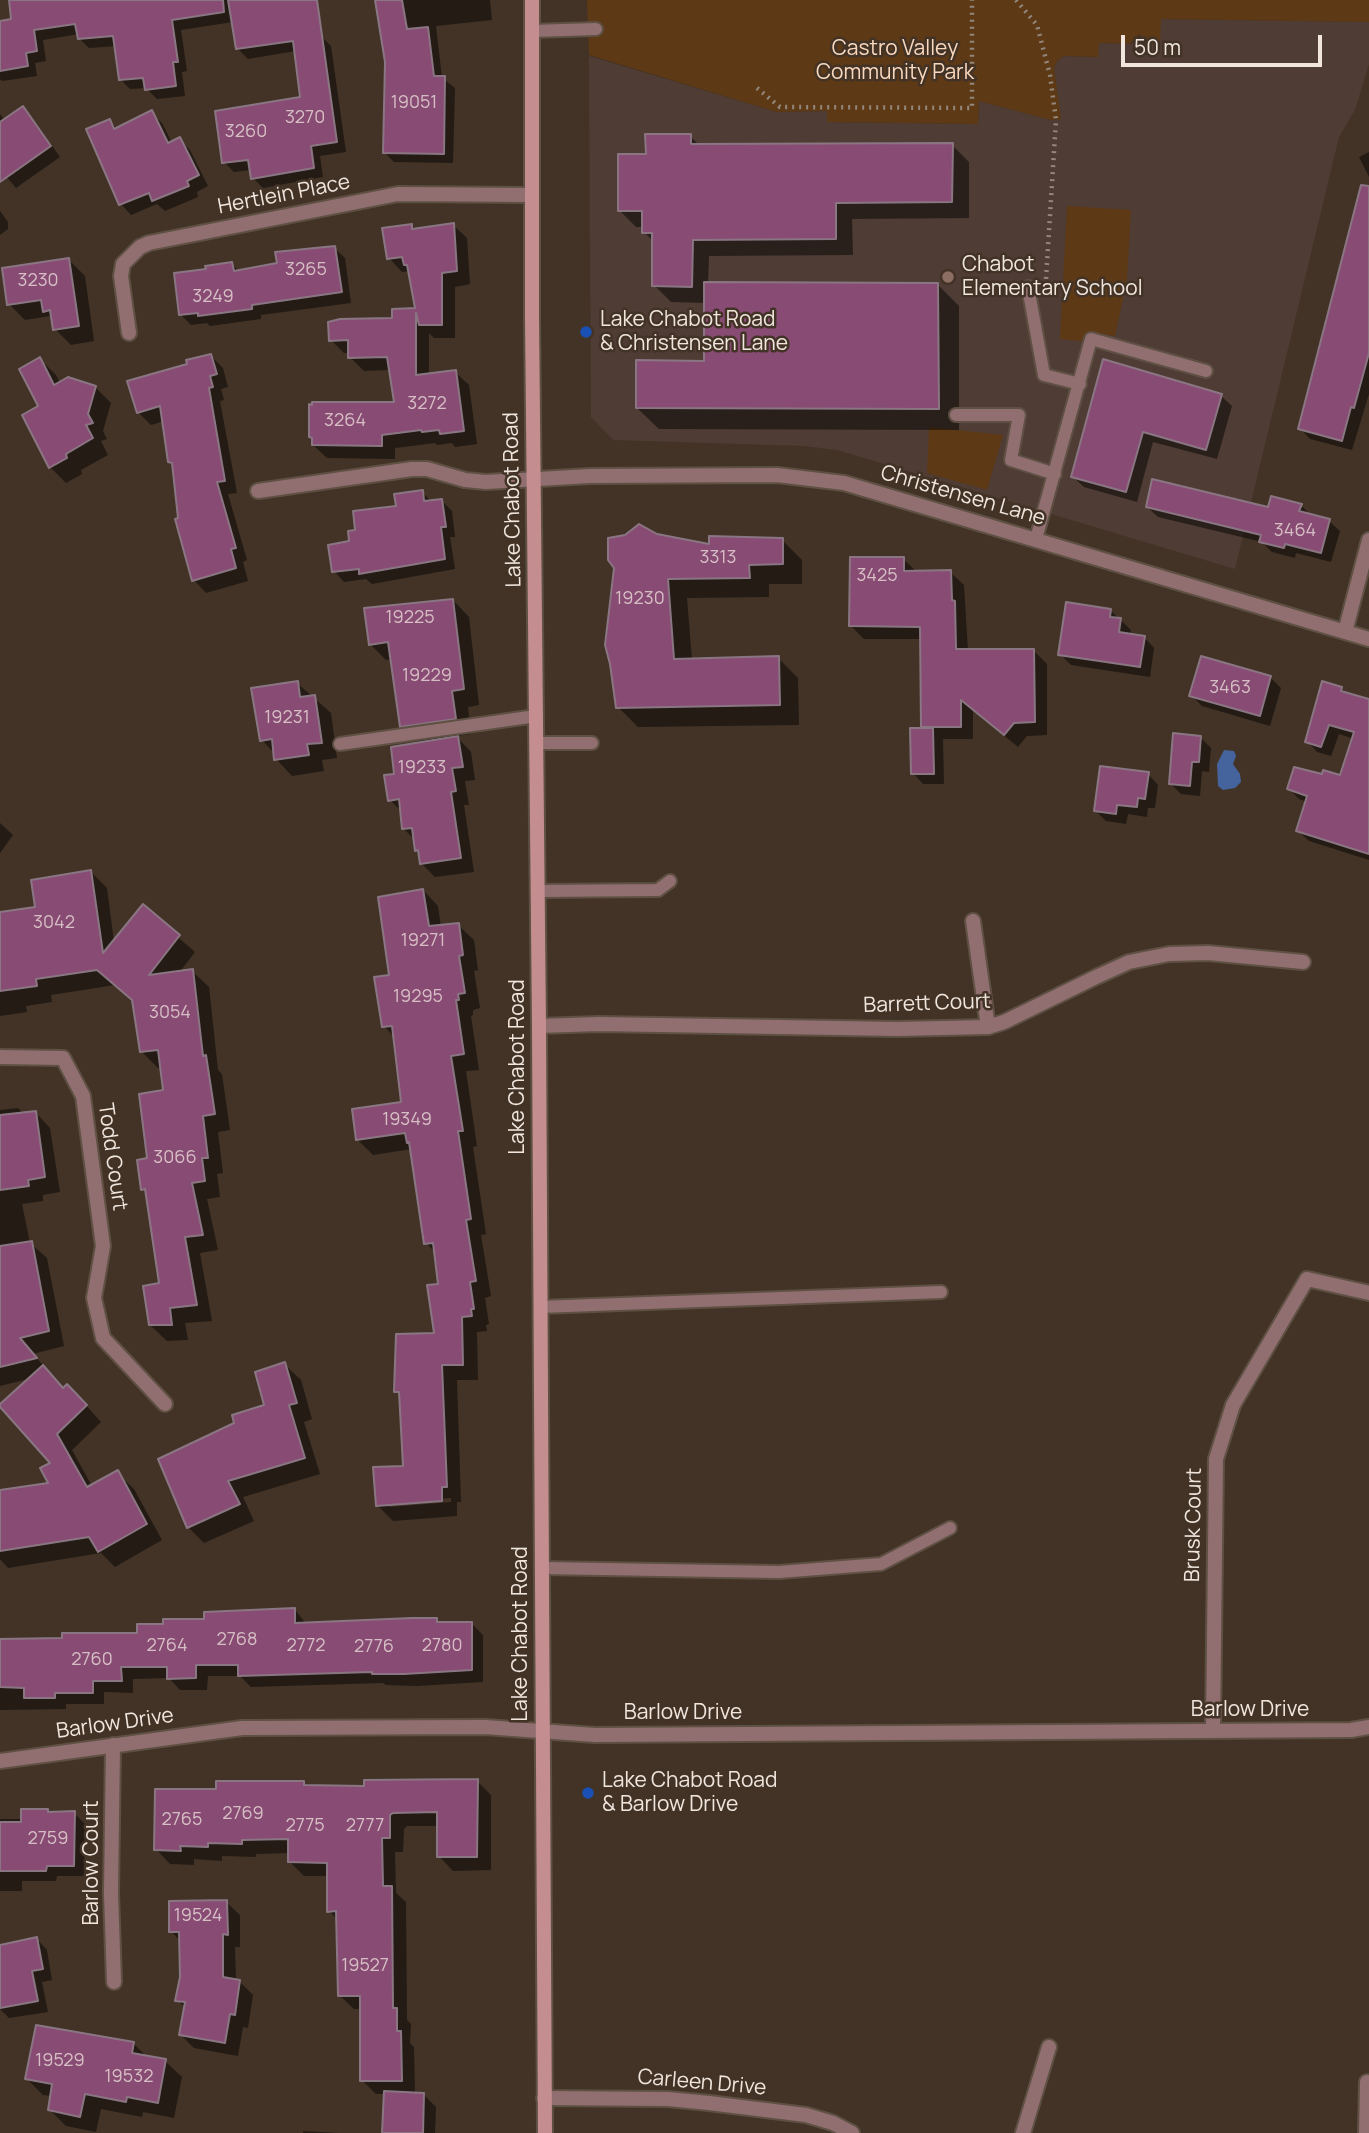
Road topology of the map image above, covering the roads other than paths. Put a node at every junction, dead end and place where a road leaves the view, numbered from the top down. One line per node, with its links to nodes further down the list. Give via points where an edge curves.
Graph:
1 (532, 0): 3 (main road, Lake Chabot Road)
2 (596, 29): 3 (lane)
3 (532, 31): 4 (main road, Lake Chabot Road)
4 (532, 195): 6 (street, Hertlein Place, via 398,194 149,243 123,264); 11 (main road, Lake Chabot Road)
5 (1028, 287): 8 (lane, via 1044,375)
6 (129, 334)
7 (1206, 371): 8 (lane, via 1091,339)
8 (1080, 384): 10 (lane)
9 (956, 415): 10 (lane, via 1019,415 1011,460)
10 (1055, 474): 13 (lane)
11 (533, 478): 12 (street, Christensen Lane, via 486,482 412,469); 13 (street, Christensen Lane, via 777,475 844,483); 17 (main road, Lake Chabot Road)
12 (258, 491)
13 (1036, 540): 15 (street, Christensen Lane)
14 (1369, 540): 15 (street)
15 (1345, 632): 16 (street, Christensen Lane)
16 (1369, 639)
17 (536, 716): 18 (main road, Lake Chabot Road); 20 (lane)
18 (536, 743): 19 (lane); 22 (main road, Lake Chabot Road)
19 (592, 743)
20 (340, 744)
21 (670, 881): 22 (lane, via 658,890)
22 (537, 891): 25 (main road, Lake Chabot Road)
23 (973, 921): 26 (street)
24 (1303, 962): 26 (street, Barrett Court, via 1208,953 1156,957 1118,967)
25 (539, 1026): 26 (street, Barrett Court); 30 (main road, Lake Chabot Road)
26 (988, 1027)
27 (0, 1058): 31 (street, Todd Court, via 63,1058 83,1096 103,1246 94,1298 103,1338)
28 (942, 1292): 30 (lane)
29 (1369, 1293): 36 (street, Brusk Court, via 1307,1279 1233,1405 1216,1459)
30 (540, 1307): 33 (main road, Lake Chabot Road)
31 (165, 1404)
32 (950, 1528): 33 (lane, via 881,1564 779,1572)
33 (542, 1568): 35 (main road, Lake Chabot Road)
34 (1369, 1727): 36 (street, Barlow Drive)
35 (543, 1731): 36 (street, Barlow Drive, via 595,1735); 37 (street, Barlow Drive, via 242,1728); 42 (main road, Lake Chabot Road)
36 (1213, 1731)
37 (113, 1745): 38 (street, Barlow Drive); 39 (street, Barlow Court)
38 (0, 1761)
39 (114, 1982)
40 (1048, 2047): 45 (street)
41 (1367, 2082): 46 (street)
42 (544, 2098): 43 (main road, Lake Chabot Road); 44 (street, Carleen Drive, via 667,2099 761,2109 806,2115)
43 (545, 2133)
44 (852, 2133)
45 (1023, 2133)
46 (1366, 2133)

